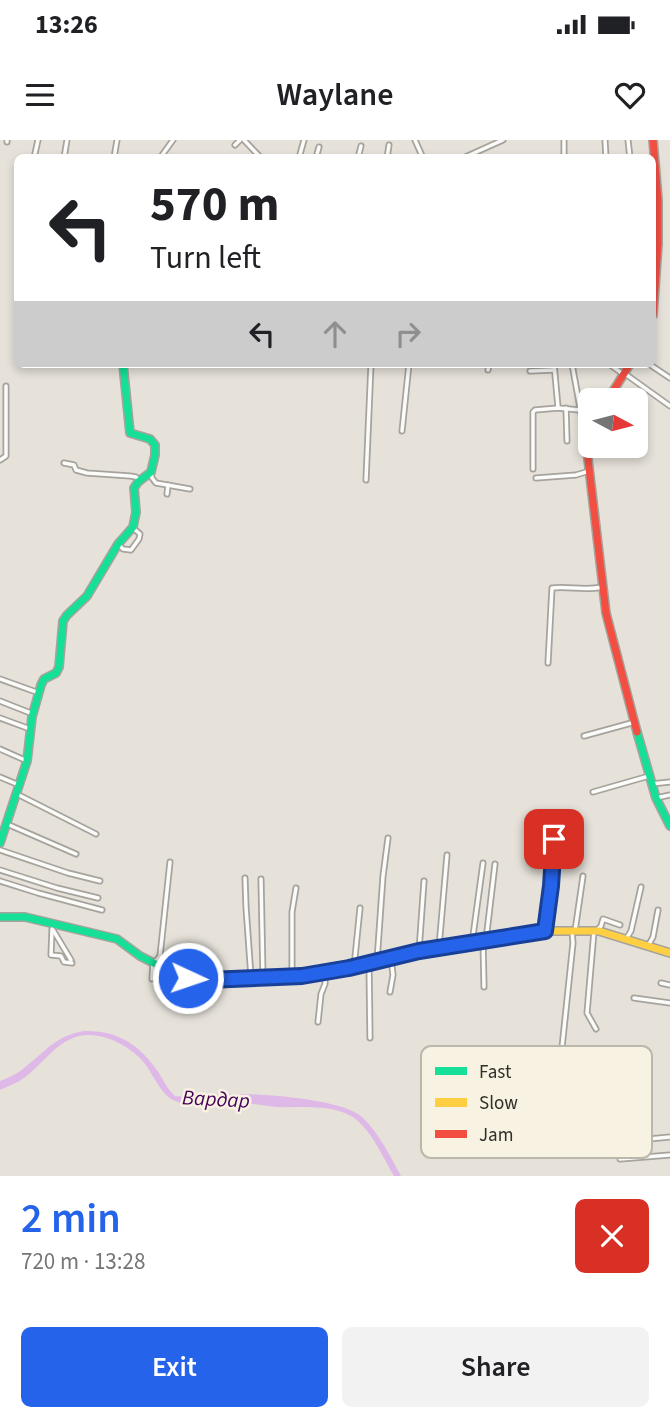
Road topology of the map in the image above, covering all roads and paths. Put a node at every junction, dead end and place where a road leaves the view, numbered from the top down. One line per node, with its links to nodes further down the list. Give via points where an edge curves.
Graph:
1 (242, 140): 3 (street); 7 (street)
2 (503, 140): 11 (street)
3 (235, 145)
4 (389, 145): 10 (street)
5 (361, 146): 9 (street)
6 (319, 147): 8 (street)
7 (257, 154)
8 (317, 154)
9 (359, 154)
10 (388, 154)
11 (472, 154)
12 (656, 176): 13 (street)
13 (656, 280)
14 (123, 368): 39 (street, via 130,433 154,443)
15 (372, 368): 41 (street)
16 (409, 368): 32 (street)
17 (573, 368): 27 (street)
18 (615, 368): 23 (street)
19 (627, 368): 23 (street)
20 (655, 368): 24 (street)
21 (554, 370): 22 (street); 29 (street)
22 (530, 371)
23 (624, 374): 26 (street); 28 (street)
24 (670, 378)
25 (6, 386): 35 (street, via 6,456)
26 (615, 388)
27 (578, 399)
28 (670, 406)
29 (558, 408): 30 (street); 37 (street, via 533,414)
30 (566, 408): 31 (street); 33 (street)
31 (578, 410)
32 (402, 432)
33 (567, 441)
34 (588, 458): 38 (street)
35 (0, 460)
36 (64, 463): 42 (street, via 87,473 130,476)
37 (533, 469)
38 (589, 471): 40 (street); 48 (street)
39 (151, 472): 42 (street); 43 (street, via 156,483)
40 (536, 478)
41 (366, 480)
42 (139, 481): 46 (street, via 134,491)
43 (168, 485): 44 (street); 45 (street)
44 (190, 489)
45 (167, 494)
46 (133, 528): 47 (street); 47 (street, via 140,534 131,550)
47 (118, 544): 51 (street, via 86,597 65,618 59,667 44,679)
48 (602, 587): 49 (street, via 552,588); 55 (street)
49 (548, 663)
50 (0, 678): 51 (street)
51 (39, 692): 53 (street)
52 (0, 701): 53 (street)
53 (33, 713): 56 (street)
54 (0, 718): 56 (street)
55 (635, 722): 57 (street); 60 (street)
56 (30, 729): 59 (street)
57 (584, 736)
58 (0, 750): 59 (street)
59 (27, 761): 64 (street)
60 (649, 776): 63 (street); 65 (street)
61 (0, 777): 64 (street)
62 (670, 782): 63 (street)
63 (652, 784): 67 (street)
64 (18, 789): 69 (street); 70 (street)
65 (593, 792)
66 (670, 795): 67 (street)
67 (656, 798): 68 (street)
68 (669, 822)
69 (6, 824): 73 (street); 75 (street)
70 (96, 834)
71 (388, 838): 108 (street)
72 (554, 839): 97 (street)
73 (0, 843)
74 (0, 849): 85 (street)
75 (76, 854)
76 (447, 855): 104 (street)
77 (170, 862): 109 (street, via 160,956)
78 (483, 863): 102 (street)
79 (495, 864): 101 (street)
80 (0, 870): 89 (street)
81 (583, 876): 98 (street)
82 (245, 878): 115 (street)
83 (261, 879): 114 (street)
84 (0, 881): 91 (street)
85 (100, 881)
86 (424, 881): 105 (street)
87 (641, 887): 100 (street)
88 (296, 888): 112 (street)
89 (98, 898)
90 (360, 908): 110 (street)
91 (102, 909)
92 (658, 910): 103 (street)
93 (0, 917): 94 (street)
94 (44, 922): 96 (street); 109 (street, via 117,939)
95 (620, 925): 99 (street, via 604,919)
96 (52, 929): 96 (street, via 71,961 51,955)
97 (545, 931): 98 (street); 101 (street)
98 (573, 931): 99 (street); 125 (street)
99 (595, 931): 100 (street); 123 (street, via 587,1013)
100 (626, 939): 103 (street)
101 (484, 941): 102 (street); 118 (street)
102 (472, 943): 104 (street)
103 (648, 946): 106 (street)
104 (439, 948): 105 (street)
105 (419, 951): 107 (street)
106 (670, 953)
107 (391, 958): 108 (street); 119 (street)
108 (373, 962): 110 (street); 124 (street)
109 (152, 963): 113 (street); 115 (street, via 188,978)
110 (354, 967): 111 (street)
111 (325, 972): 112 (street); 122 (street)
112 (292, 976): 114 (street)
113 (152, 978)
114 (263, 978): 115 (street)
115 (252, 979)
116 (661, 983): 117 (street)
117 (670, 985)
118 (484, 987)
119 (390, 992)
120 (634, 998): 121 (street)
121 (670, 1003)
122 (318, 1022)
123 (596, 1029)
124 (370, 1038)
125 (562, 1046)
126 (670, 1137): 127 (street)
127 (652, 1139)
128 (670, 1155): 129 (street)
129 (652, 1156)
130 (633, 1158): 131 (street)
131 (621, 1159)

